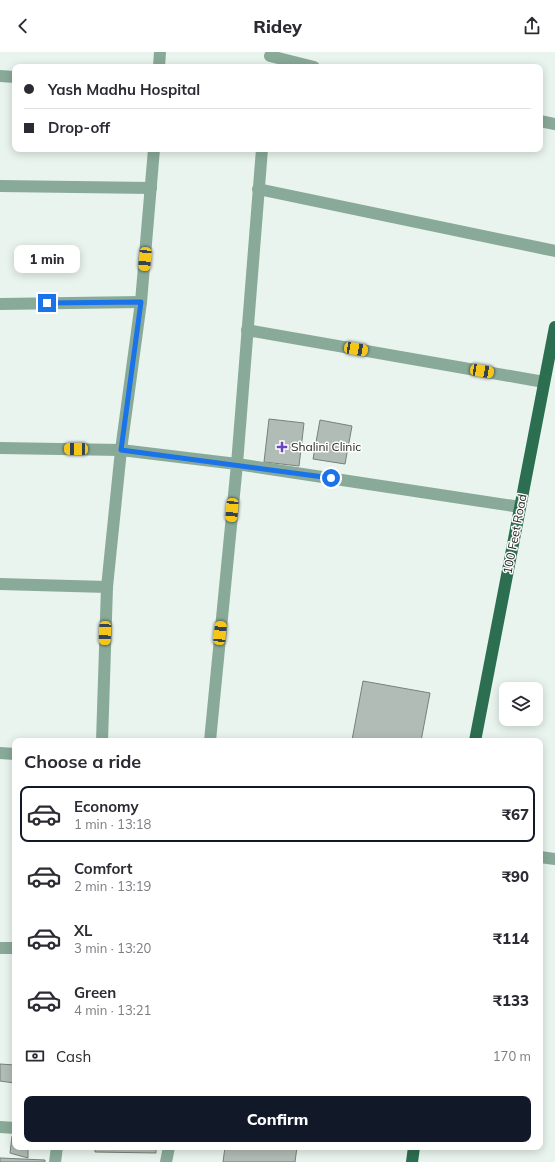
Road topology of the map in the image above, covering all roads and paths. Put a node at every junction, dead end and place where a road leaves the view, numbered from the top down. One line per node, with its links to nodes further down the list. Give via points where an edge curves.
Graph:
1 (160, 52): 3 (street)
2 (270, 58): 4 (street)
3 (159, 64)
4 (299, 64)
5 (0, 76): 6 (street)
6 (12, 76)
7 (543, 122): 8 (street)
8 (555, 124)
9 (154, 152): 12 (street)
10 (262, 152): 13 (street)
11 (0, 186): 12 (street)
12 (151, 188): 15 (street)
13 (258, 189): 14 (street); 18 (street)
14 (555, 251)
15 (141, 302): 16 (street); 21 (street)
16 (0, 304)
17 (555, 327): 19 (main road, 100 Feet Road)
18 (247, 330): 19 (street); 22 (street)
19 (544, 382): 23 (main road, 100 Feet Road)
20 (0, 448): 21 (street)
21 (121, 450): 22 (street); 25 (street)
22 (237, 464): 23 (street); 27 (street)
23 (520, 507): 28 (main road, 100 Feet Road)
24 (0, 584): 25 (street)
25 (107, 587): 26 (street)
26 (102, 738)
27 (210, 738)
28 (476, 738)
29 (0, 753): 30 (street)
30 (12, 754)
31 (543, 857): 32 (street)
32 (555, 859)
33 (0, 948): 34 (street)
34 (12, 948)
35 (0, 1127): 36 (street)
36 (12, 1128)
37 (56, 1150): 40 (street)
38 (168, 1150): 41 (street)
39 (414, 1150): 42 (main road)
40 (55, 1162)
41 (166, 1162)
42 (412, 1162)

